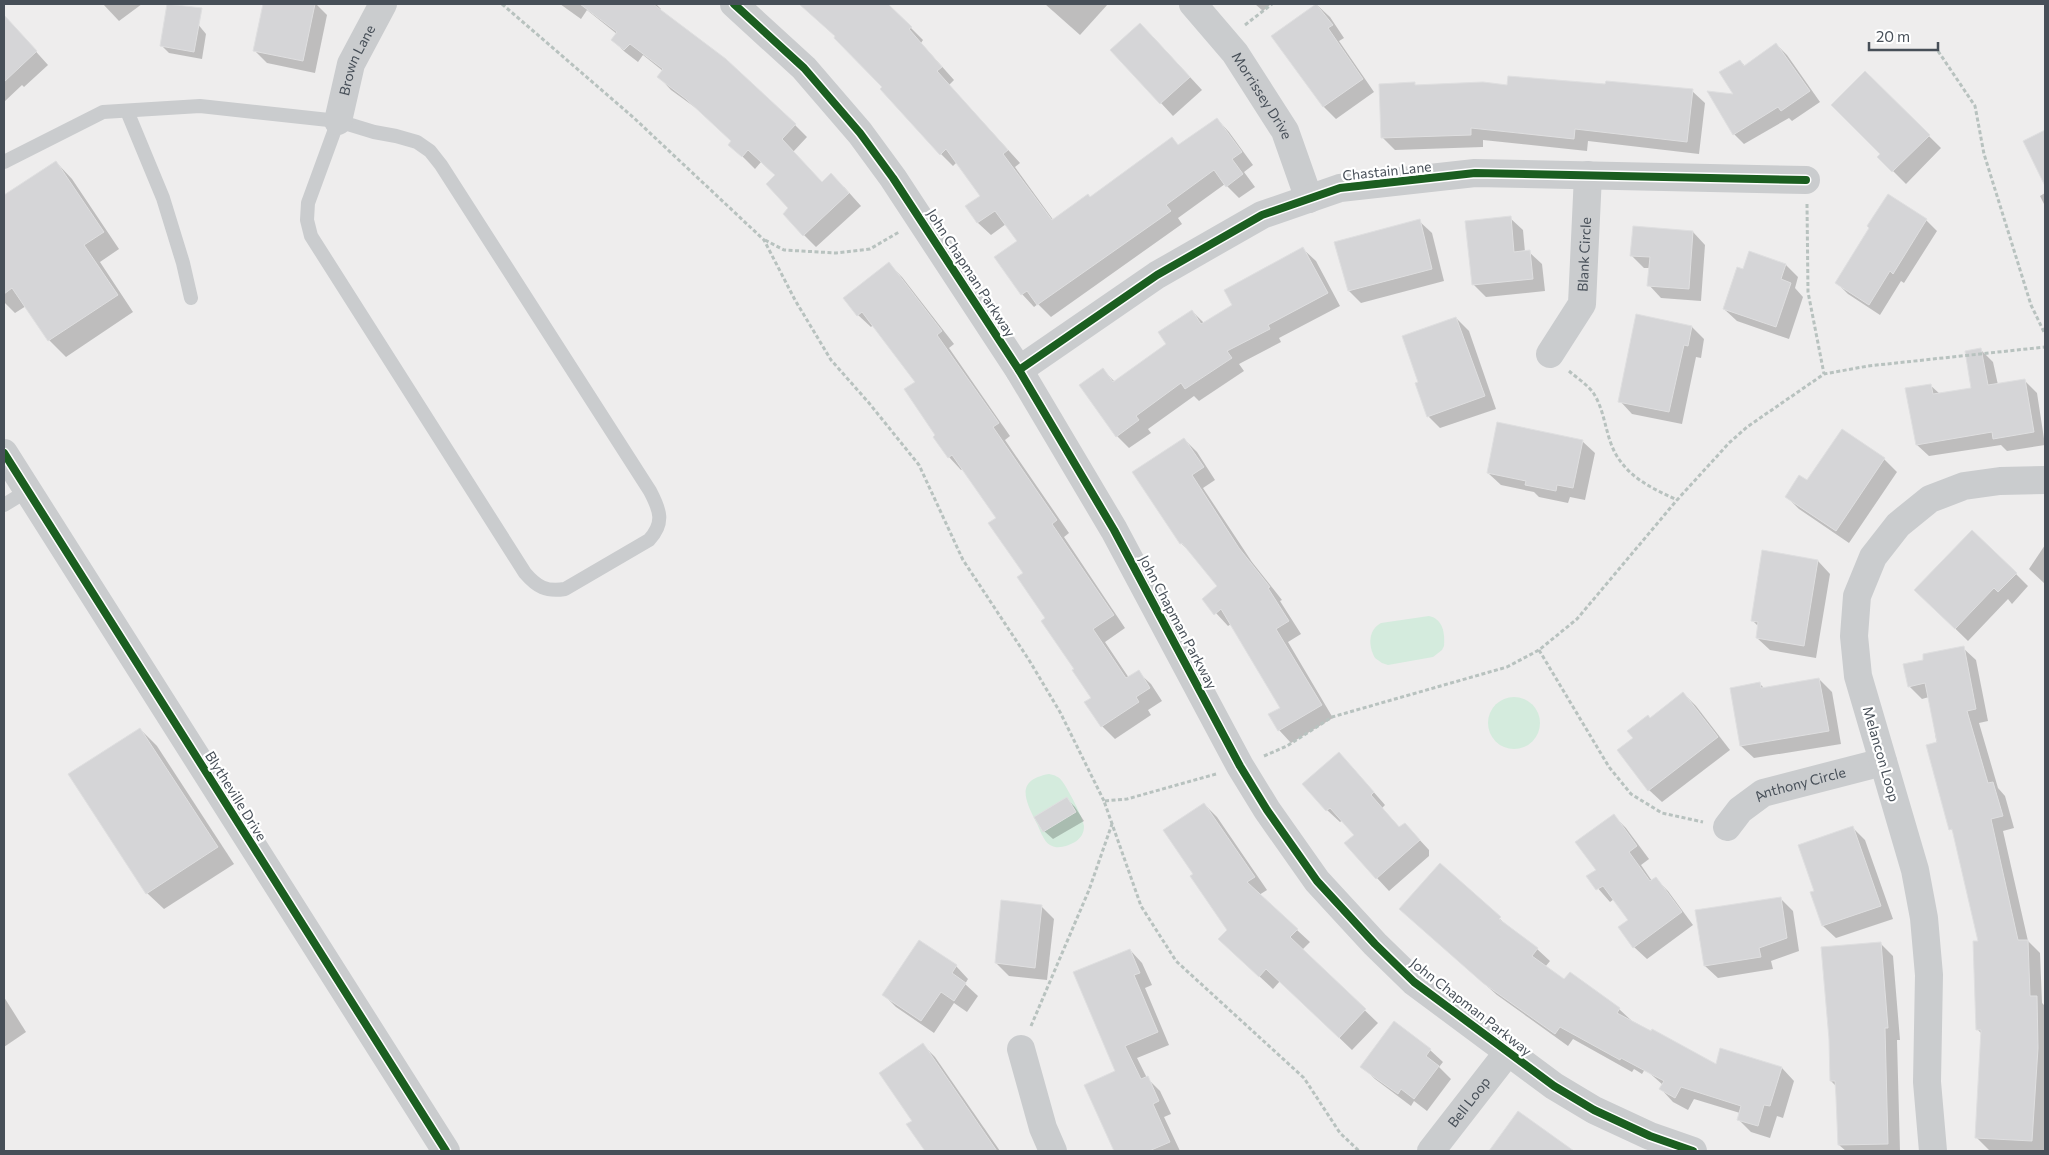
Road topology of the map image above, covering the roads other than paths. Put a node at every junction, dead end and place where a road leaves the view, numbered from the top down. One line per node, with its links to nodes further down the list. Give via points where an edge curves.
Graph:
1 (383, 4): 5 (street, Brown Lane, via 351,64)
2 (734, 4): 12 (street, John Chapman Parkway, via 804,68 854,126 893,178)
3 (1193, 4): 9 (street, Morrissey Drive, via 1224,41 1285,131)
4 (127, 110): 5 (lane, via 200,106); 6 (lane, via 103,112); 10 (lane, via 163,198)
5 (338, 121): 5 (lane, via 308,203 307,220 311,236 525,574 543,589 565,589 649,540 656,532 659,507 441,165 417,142)
6 (4, 162)
7 (1588, 175): 8 (street, Chastain Lane); 9 (street, Chastain Lane, via 1475,173 1340,188); 11 (street, Blank Circle, via 1582,304)
8 (1806, 180)
9 (1309, 199): 12 (street, Chastain Lane, via 1262,215 1157,275)
10 (191, 298)
11 (1550, 354)
12 (1019, 370): 20 (street, John Chapman Parkway, via 1114,530 1240,766 1317,881 1414,982)
13 (4, 453): 15 (street, Blytheville Drive)
14 (2045, 480): 17 (street, Melancon Loop, via 1964,486 1930,500 1898,525 1873,557 1857,596 1854,636 1858,676)
15 (27, 491): 16 (lane); 21 (street, Blytheville Drive)
16 (4, 505)
17 (1883, 762): 18 (street, Anthony Circle, via 1763,793 1740,810); 25 (street, Melancon Loop, via 1915,870 1924,918 1929,975 1927,1082)
18 (1727, 827)
19 (1021, 1050): 22 (street, via 1042,1128)
20 (1508, 1052): 23 (street, Bell Loop); 24 (street, John Chapman Parkway, via 1594,1110 1650,1136)
21 (446, 1151)
22 (1053, 1151)
23 (1431, 1151)
24 (1693, 1151)
25 (1932, 1151)

